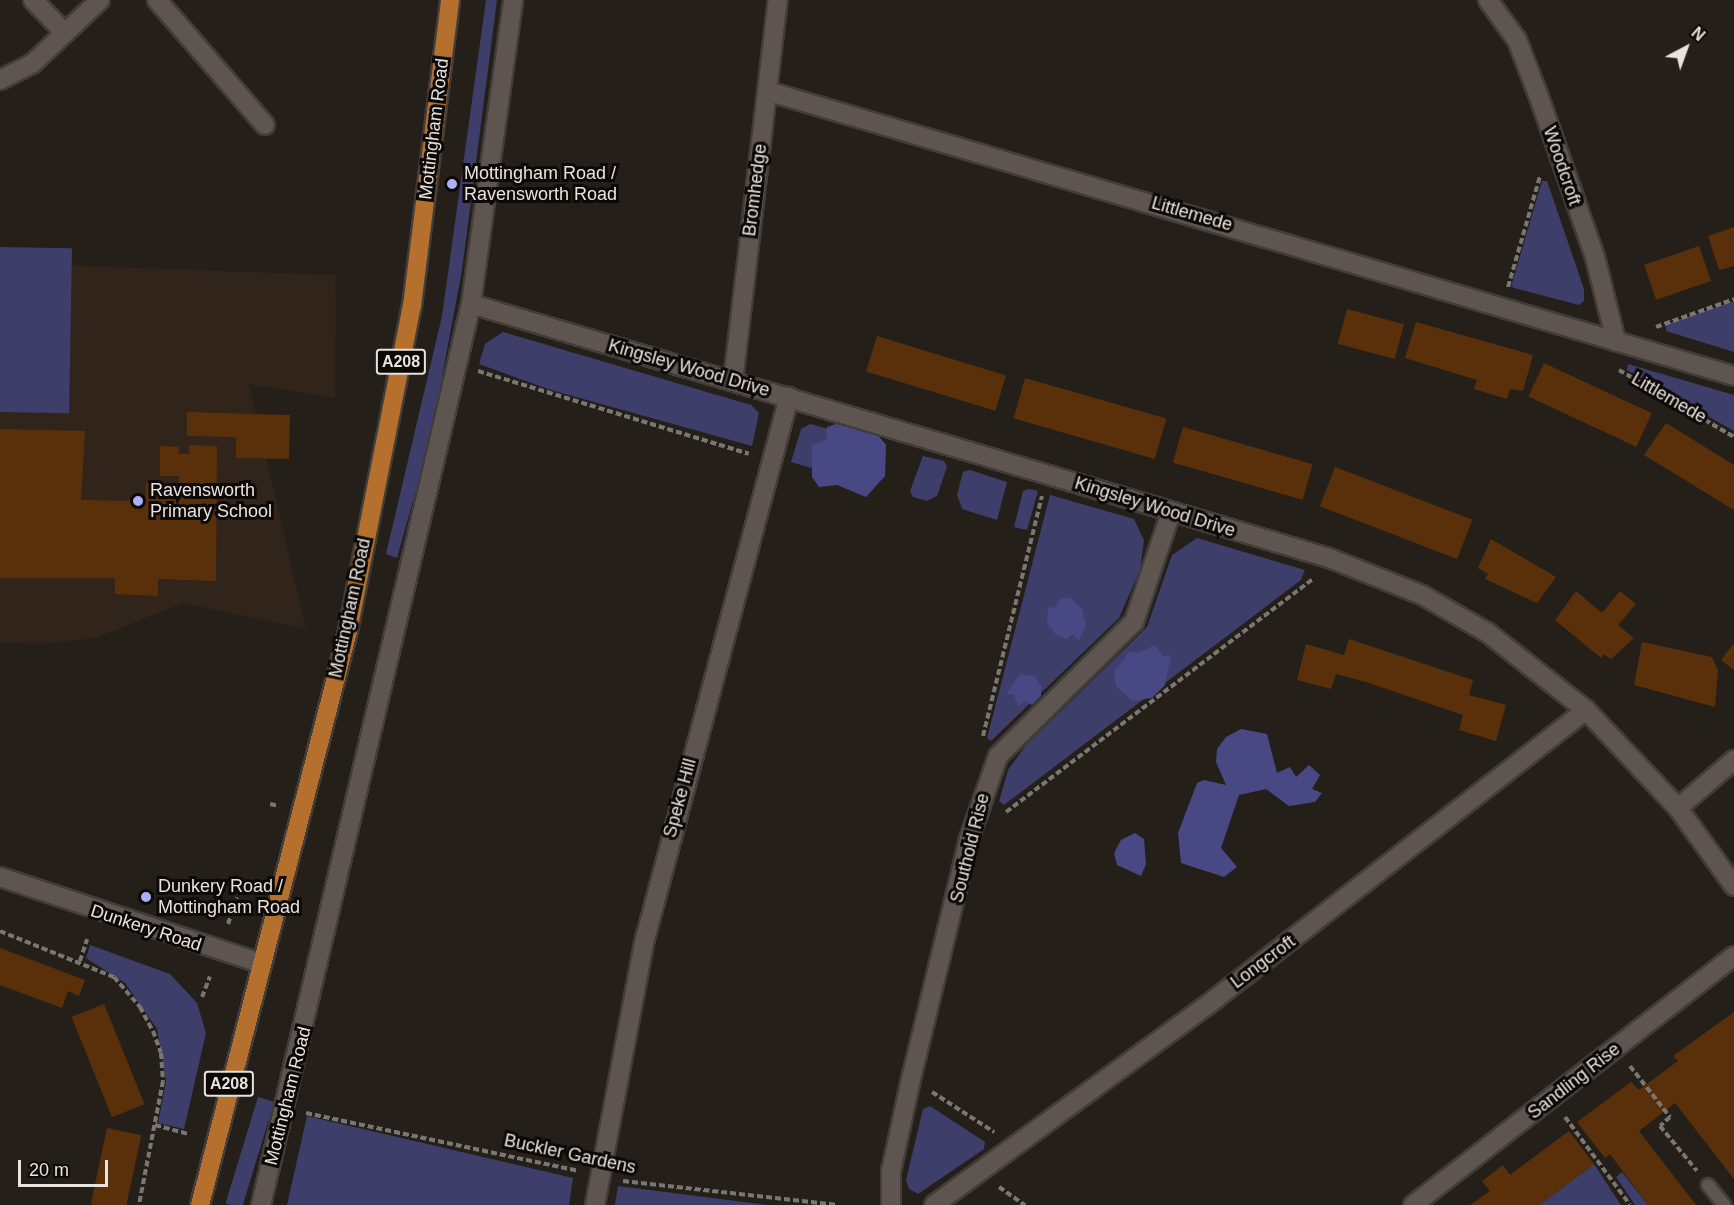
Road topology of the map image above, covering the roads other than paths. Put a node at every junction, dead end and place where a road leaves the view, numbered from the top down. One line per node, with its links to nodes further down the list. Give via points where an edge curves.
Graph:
1 (33, 0): 8 (street)
2 (100, 0): 8 (street)
3 (157, 0): 11 (street)
4 (450, 0): 24 (main road, Mottingham Road / A208, via 412,306 348,631)
5 (513, 0): 12 (street, Mottingham Road)
6 (778, 0): 10 (street, Bromhedge)
7 (1488, 0): 13 (street, Woodcroft, via 1517,40 1594,257)
8 (64, 32): 9 (street, via 32,64)
9 (0, 80)
10 (767, 91): 13 (street, Littlemede); 15 (street, Bromhedge)
11 (265, 125)
12 (471, 304): 15 (street, Kingsley Wood Drive); 27 (street, Mottingham Road)
13 (1616, 341): 14 (street, Littlemede)
14 (1734, 376)
15 (733, 381): 16 (street, Kingsley Wood Drive)
16 (789, 398): 17 (street, Kingsley Wood Drive); 28 (street, Speke Hill, via 672,828 598,1175)
17 (1171, 512): 18 (street, Kingsley Wood Drive, via 1329,558 1422,595 1488,633); 29 (street, Southold Rise, via 1134,622 998,756 969,839 911,1079 891,1171)
18 (1586, 710): 20 (street, Kingsley Wood Drive); 30 (street, Longcroft, via 1262,963)
19 (1734, 760): 20 (street)
20 (1678, 808): 22 (street, Kingsley Wood Drive)
21 (0, 877): 24 (street, Dunkery Road)
22 (1734, 886)
23 (1734, 956): 31 (street, Sandling Rise)
24 (260, 963): 26 (main road, Mottingham Road / A208)
25 (1708, 1185): 32 (lane)
26 (200, 1205)
27 (261, 1205)
28 (595, 1205)
29 (891, 1205)
30 (934, 1205)
31 (1413, 1205)
32 (1724, 1205)

